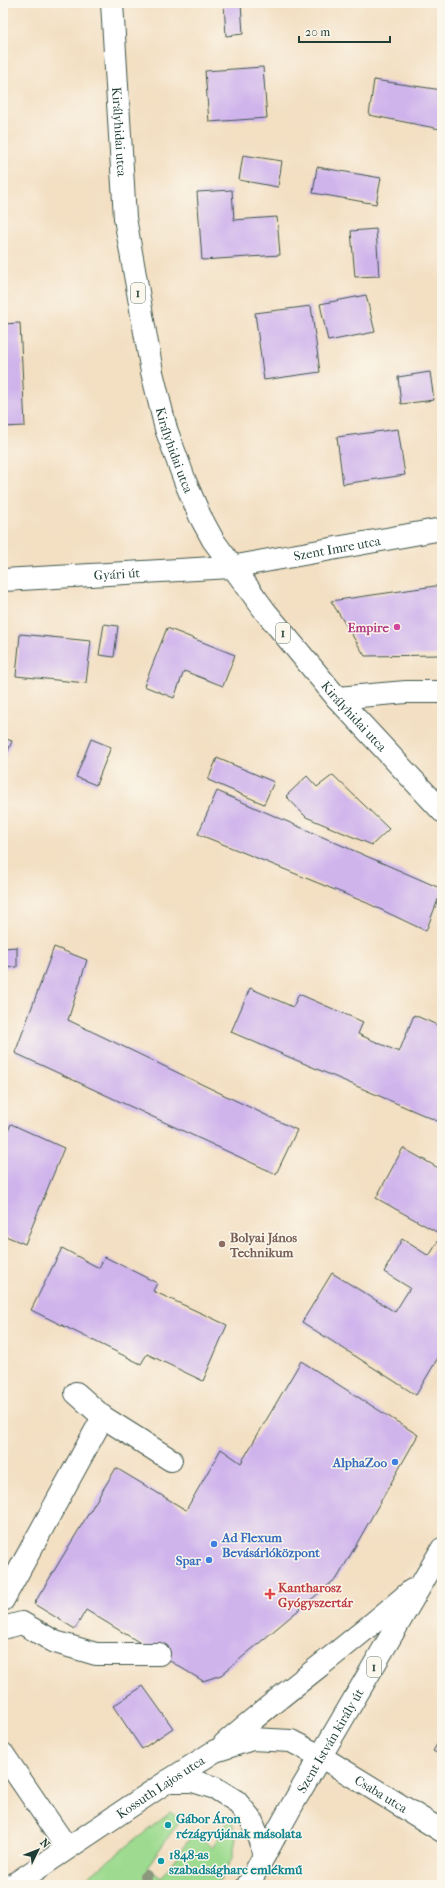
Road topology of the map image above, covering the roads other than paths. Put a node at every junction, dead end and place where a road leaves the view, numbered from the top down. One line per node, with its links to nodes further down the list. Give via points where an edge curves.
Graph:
1 (112, 3): 3 (main road, Királyhidai utca / 1, via 126,218 152,372 166,429 185,481 200,516)
2 (442, 529): 3 (main road, Szent Imre utca)
3 (231, 567): 4 (main road, Gyári út); 6 (main road, Királyhidai utca / 1, via 264,611)
4 (3, 580)
5 (442, 692): 6 (main road, via 406,692)
6 (337, 698): 7 (main road, Királyhidai utca / 1)
7 (442, 811)
8 (76, 1392): 9 (main road)
9 (103, 1417): 10 (main road); 13 (main road)
10 (171, 1460)
11 (442, 1549): 12 (main road, 1)
12 (427, 1577): 16 (main road, via 357,1638 277,1699); 18 (main road, Szent István király út / 1)
13 (3, 1600)
14 (3, 1628): 15 (main road, via 22,1624 55,1642 96,1654)
15 (159, 1654)
16 (215, 1751): 18 (main road, Kossuth Lajos utca, via 252,1740 291,1741); 19 (main road, Kossuth Lajos utca)
17 (3, 1754): 21 (main road)
18 (320, 1756): 20 (main road, Csaba utca); 22 (main road, Szent István király út / 1)
19 (168, 1780): 21 (main road, Kossuth Lajos utca); 22 (main road, via 193,1781 215,1788 236,1801 251,1819)
20 (442, 1831)
21 (67, 1848): 23 (main road, Kossuth Lajos utca)
22 (265, 1854): 24 (main road, Szent István király út / 1)
23 (13, 1885)
24 (248, 1885)

